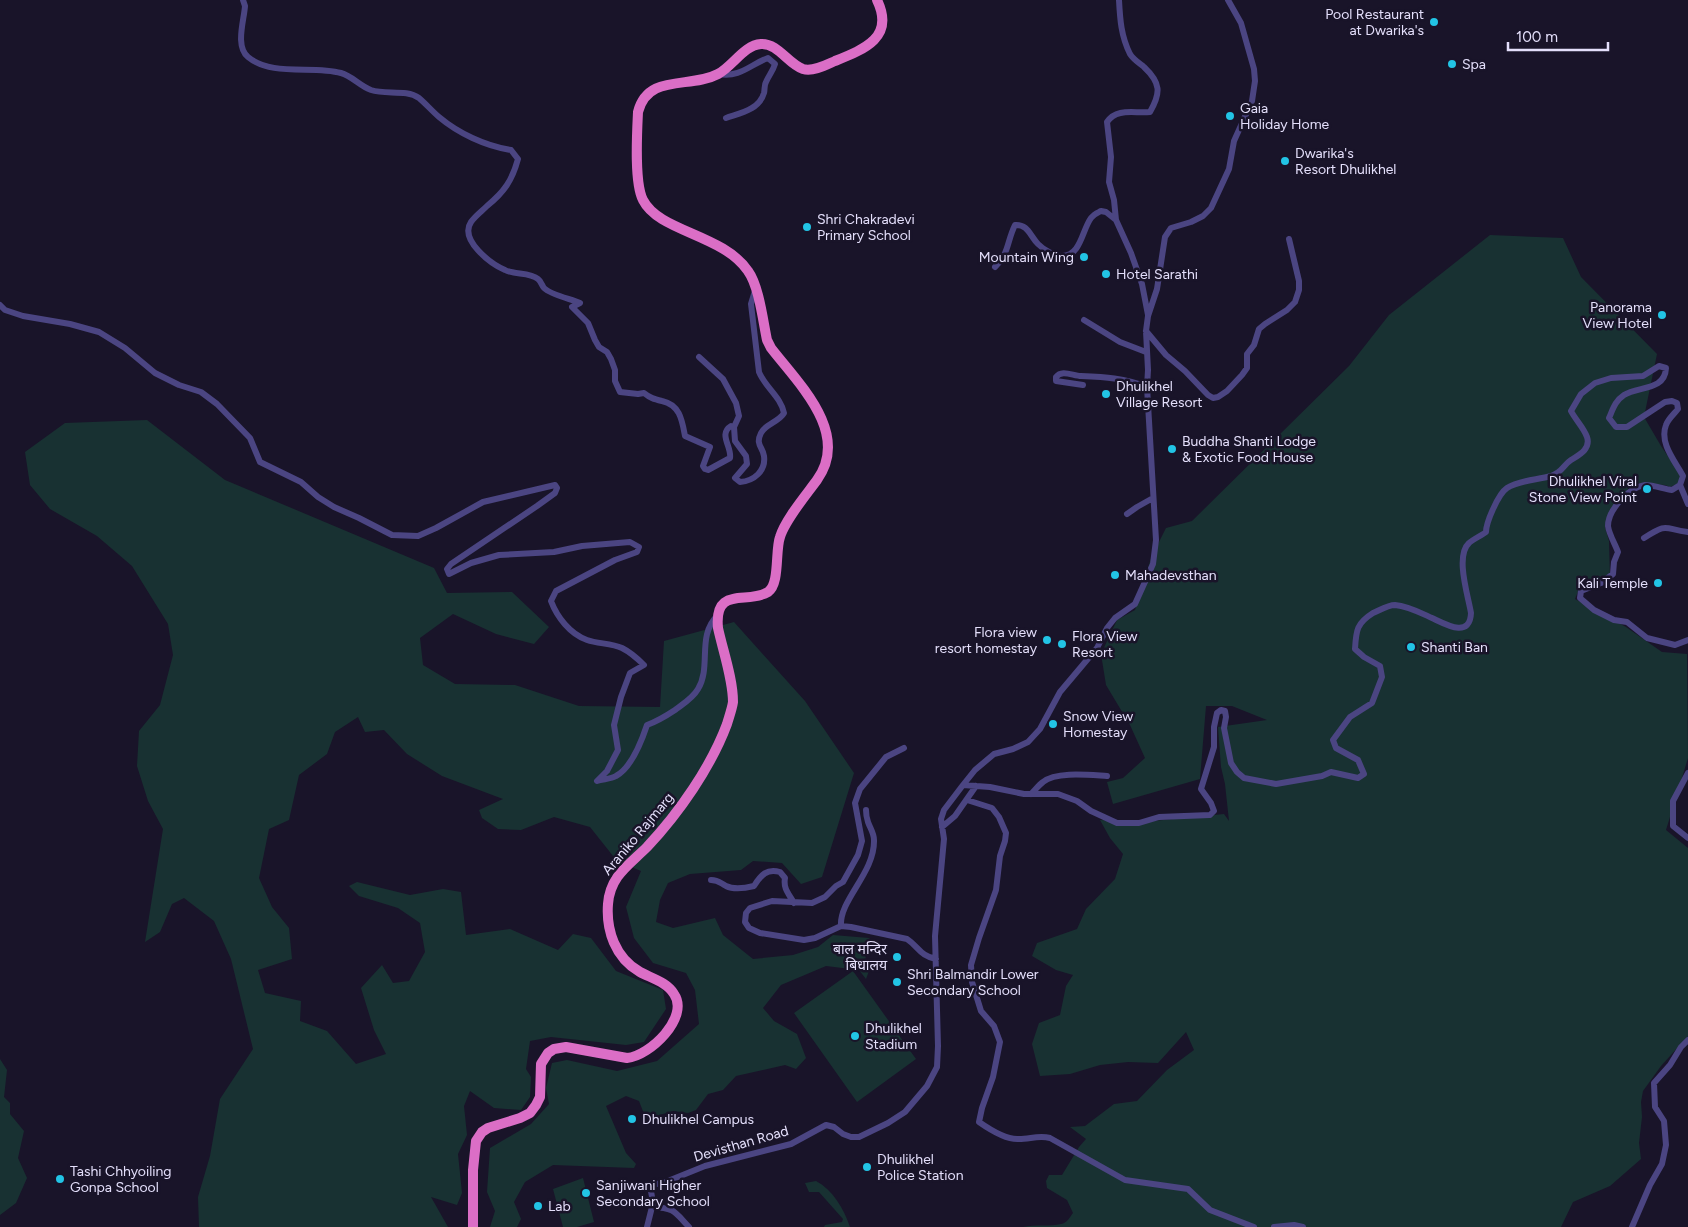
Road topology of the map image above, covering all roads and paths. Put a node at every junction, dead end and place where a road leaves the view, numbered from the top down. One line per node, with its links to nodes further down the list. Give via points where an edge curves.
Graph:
1 (243, 0): 19 (street, via 241,44 247,56 260,64 342,73 371,90 410,94 459,131 510,150 518,159 514,172 503,192 470,223 467,232 471,242 486,259 506,271 533,276 549,292 580,303 572,307 588,323 594,340 611,359 614,381 620,392 644,393 675,406 685,436 710,447 703,466 705,469 730,458 725,435 727,429)
2 (877, 0): 5 (highway, via 883,16 881,31 873,42 859,51 814,69 804,69 770,45 754,45)
3 (1119, 0): 7 (street, via 1125,44 1132,57 1154,77 1159,90 1150,112 1115,114 1108,122 1109,182)
4 (1228, 0): 12 (street, via 1240,23 1254,69 1252,101 1234,141 1229,169 1211,208 1191,222 1171,228 1166,236 1157,289)
5 (718, 74): 6 (street, via 744,71 768,58 775,64 758,104 746,112); 10 (highway, via 654,89 645,95 638,112 639,190 655,214 732,253 749,271)
6 (726, 118)
7 (1116, 220): 9 (street, via 1101,211 1093,216 1076,250 1060,256 1050,253 1029,231 1015,225 1008,249); 12 (street, via 1142,284)
8 (1289, 240): 14 (street, via 1299,281 1295,302 1259,329 1247,354 1247,368 1218,397 1208,395)
9 (996, 267)
10 (756, 287): 19 (street, via 751,304 759,372 784,412 760,435 763,465 750,482 740,482 735,478 747,464 746,456 735,441); 26 (highway, via 767,340 812,402 827,431 829,447 825,469 780,536 773,586 760,595 729,599)
11 (0, 305): 26 (street, via 23,316 99,332 126,348 155,373 202,392 250,438 260,462 301,482 334,507 392,535 418,536 482,502 555,485 555,493 451,564 447,569 449,574 499,555 630,542 639,547 637,552 556,591 551,601 555,612 571,631 586,640 621,647 644,664 630,674 614,725 618,750 607,771 597,781 616,776 631,760 648,725 658,722 687,701 699,688 709,624)
12 (1148, 316): 14 (street, Devisthan Road)
13 (1084, 320): 15 (street, via 1120,342)
14 (1146, 331): 15 (street, Devisthan Road)
15 (1146, 352): 18 (street, Devisthan Road)
16 (699, 357): 19 (street, via 724,379 736,403 739,416)
17 (1083, 385): 18 (street, via 1060,383 1056,377 1062,373 1103,376)
18 (1147, 387): 21 (street, Devisthan Road)
19 (734, 427)
20 (1680, 484): 22 (street); 27 (street, via 1672,490 1640,486 1624,496 1608,524 1618,552 1613,574 1602,583 1581,591 1580,598 1594,610 1614,620 1627,622 1647,638 1675,645); 33 (street, via 1683,476 1666,447 1664,437 1666,424 1678,409 1677,403 1665,402 1627,427 1616,427 1609,418 1615,402 1624,395 1660,383 1666,368 1659,366 1643,376 1610,378 1595,383 1581,394 1570,411 1588,438 1582,454 1568,461 1552,476 1506,488 1486,525 1486,532 1470,542 1463,552 1462,564 1471,613 1466,626 1447,626 1394,605 1363,619 1356,634 1355,648 1380,666 1382,677 1372,703 1350,717 1333,740 1336,748 1358,760 1364,774 1358,778 1331,772 1276,784 1244,778 1231,763 1224,728 1225,711 1221,710 1217,713 1214,747 1201,789 1214,811 1210,815 1116,823 1058,794)
21 (1153, 498): 23 (street); 31 (street, Devisthan Road, via 1156,540 1153,564 1135,604 1107,628 1097,648 1060,692 1040,729 1028,742 994,754)
22 (1688, 504)
23 (1127, 514)
24 (1688, 532): 25 (street, via 1664,527)
25 (1644, 538)
26 (718, 615): 44 (highway, Araniko Rajmarg, via 733,703 721,739 702,773 660,833 616,877 608,903 611,939 638,971 673,992 677,998 674,1020 660,1041 633,1058 566,1047 548,1053 541,1064 540,1097 536,1106 520,1118 488,1128 476,1140)
27 (1688, 640)
28 (904, 748): 39 (street, via 886,757 860,789 855,803 862,841 843,882 812,904)
29 (1688, 773): 37 (street, via 1673,801 1673,826)
30 (1107, 776): 33 (street, via 1054,776)
31 (963, 784): 32 (street); 36 (street, Devisthan Road, via 944,810)
32 (976, 786): 33 (street); 34 (street)
33 (1031, 794)
34 (967, 800): 36 (street); 47 (street, via 992,808 1006,833 996,890 971,965 972,982 981,1011 994,1026 1000,1042 979,1122 1017,1140 1050,1138 1125,1180 1188,1189 1210,1210)
35 (866, 810): 40 (street, via 874,840 871,858 841,914)
36 (942, 827): 41 (street, Devisthan Road, via 944,839 935,936)
37 (1688, 838)
38 (711, 880): 39 (street, via 718,880 727,887 746,888 754,886 767,871 780,872 785,878 785,892)
39 (794, 903): 40 (street, via 772,901 750,908 745,922 760,933 804,940)
40 (841, 926): 41 (street, via 907,939 923,954)
41 (936, 959): 43 (street, Devisthan Road, via 936,1067 927,1086 905,1112 859,1137 851,1137 826,1125 791,1144 705,1166 650,1185)
42 (1688, 1040): 50 (street, via 1654,1083 1655,1107 1664,1121 1666,1146 1662,1164)
43 (652, 1207): 45 (street, Devisthan Road); 46 (street, via 669,1208)
44 (473, 1227)
45 (647, 1227)
46 (689, 1227)
47 (1254, 1227)
48 (1274, 1227): 49 (street)
49 (1304, 1227)
50 (1632, 1227)

